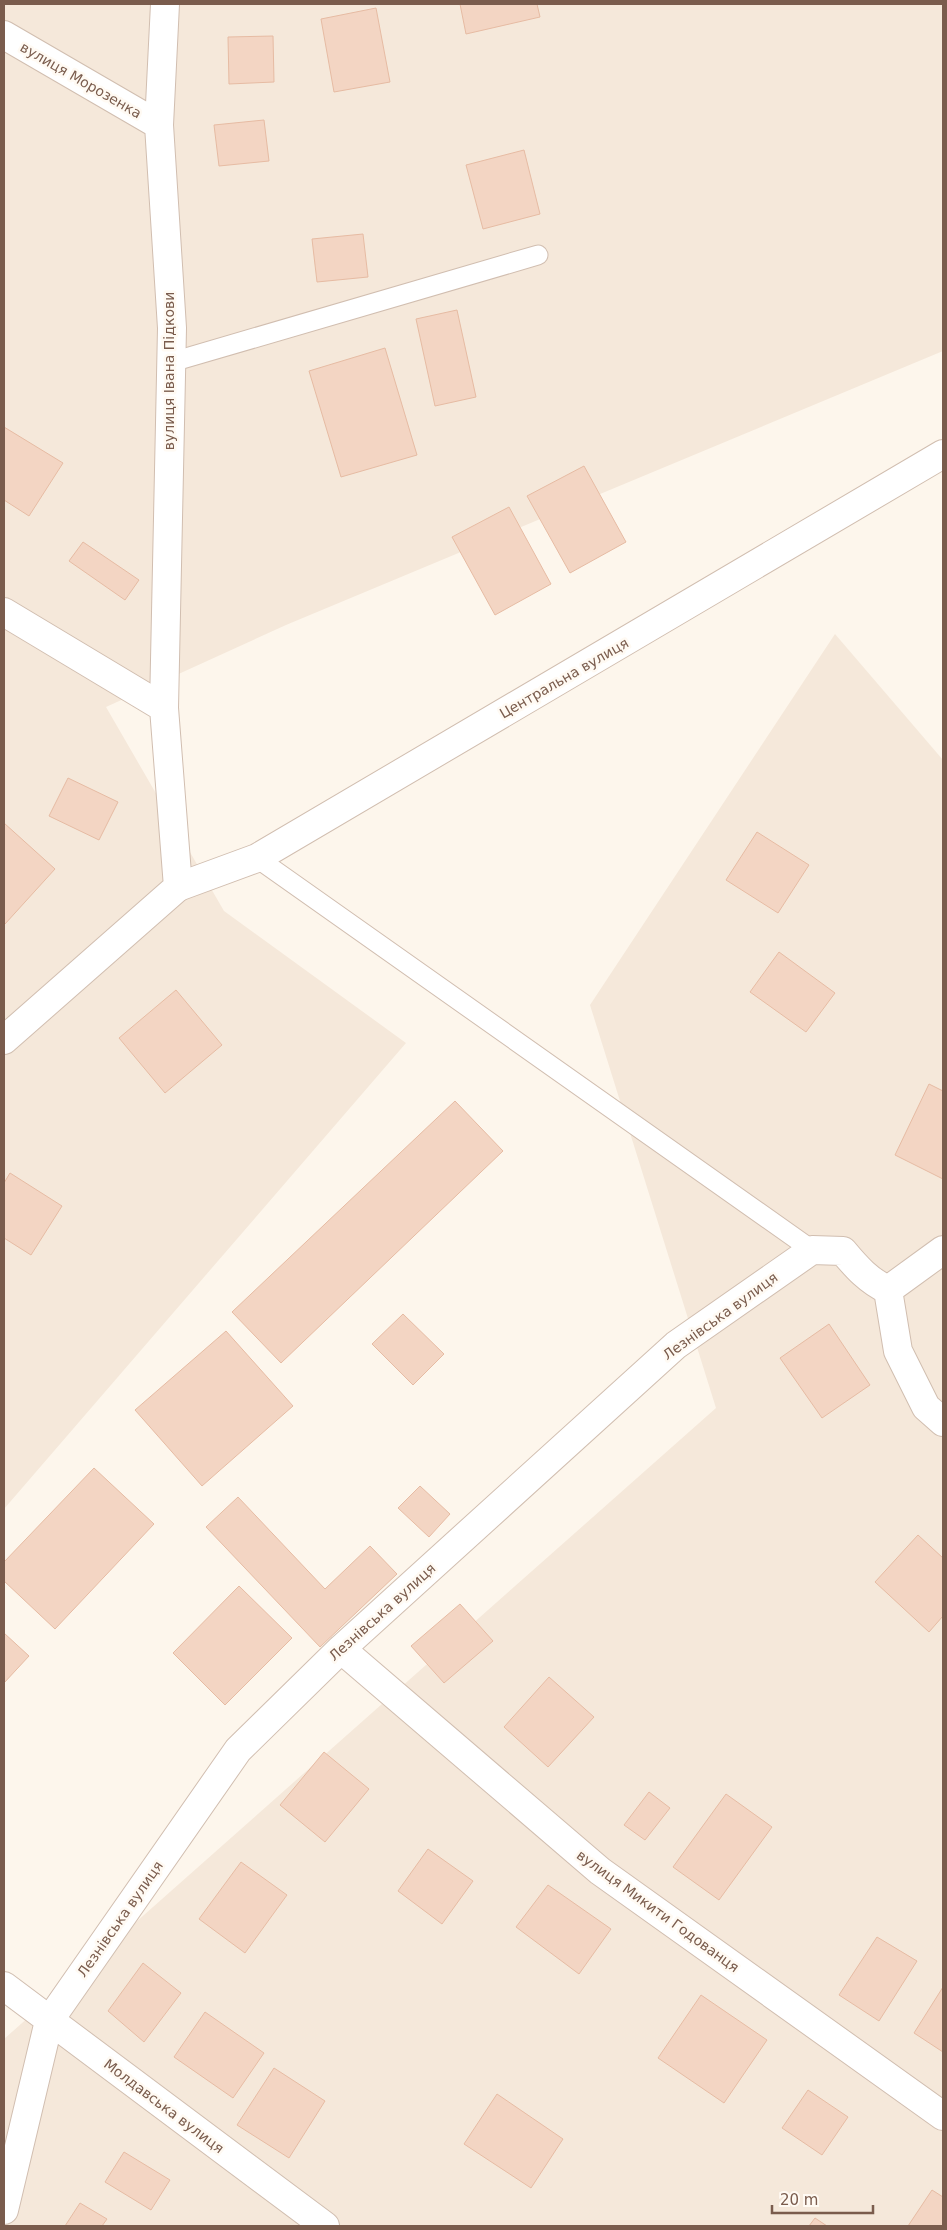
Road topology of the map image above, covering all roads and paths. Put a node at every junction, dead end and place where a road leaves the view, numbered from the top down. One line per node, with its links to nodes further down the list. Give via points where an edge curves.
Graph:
1 (165, 4): 3 (street, вулиця Івана Підкови)
2 (4, 35): 3 (street, вулиця Морозенка)
3 (159, 125): 5 (street, вулиця Івана Підкови)
4 (538, 255): 5 (lane)
5 (172, 362): 8 (street, вулиця Івана Підкови)
6 (943, 454): 9 (street, Центральна вулиця)
7 (4, 612): 8 (street)
8 (164, 708): 10 (street, вулиця Івана Підкови)
9 (258, 858): 10 (street, Центральна вулиця); 12 (lane)
10 (178, 887): 11 (street)
11 (4, 1040)
12 (812, 1250): 14 (street, via 843,1251 862,1274); 16 (street, Лезнівська вулиця, via 676,1345)
13 (943, 1250): 14 (street)
14 (888, 1290): 15 (street, via 898,1351 926,1407)
15 (943, 1422)
16 (340, 1649): 18 (street, Лезнівська вулиця, via 238,1750); 19 (street, вулиця Микити Годованця, via 600,1872)
17 (4, 1986): 18 (street, Молдавська вулиця)
18 (49, 2021): 20 (street, Лезнівська вулиця); 21 (street, Молдавська вулиця)
19 (943, 2116)
20 (4, 2210)
21 (325, 2226)

